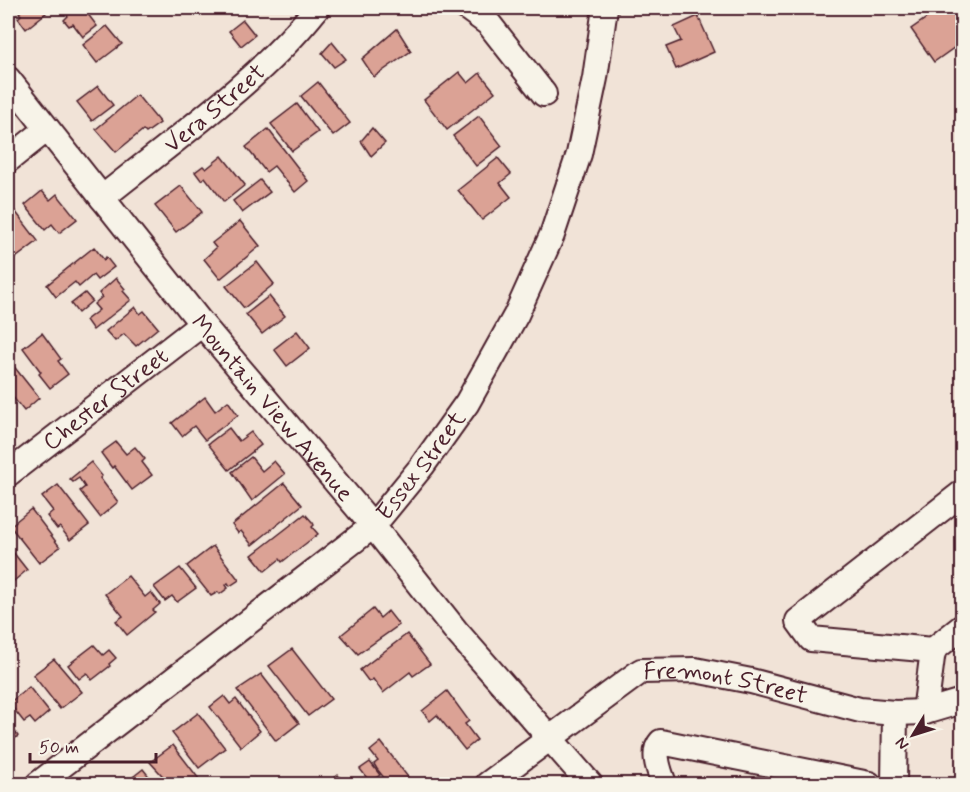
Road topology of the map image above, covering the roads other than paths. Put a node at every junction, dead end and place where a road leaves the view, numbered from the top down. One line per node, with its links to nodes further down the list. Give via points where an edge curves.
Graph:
1 (317, 8): 8 (street, Vera Street, via 247,81)
2 (466, 8): 5 (street, via 489,24)
3 (605, 8): 12 (street, Essex Street, via 579,154 552,235 516,315 467,403)
4 (8, 79): 6 (street, Mountain View Avenue)
5 (544, 94)
6 (47, 129): 7 (street); 8 (street, Mountain View Avenue)
7 (8, 160)
8 (102, 198): 9 (street, Mountain View Avenue)
9 (202, 324): 10 (street, Chester Street); 12 (street, Mountain View Avenue)
10 (8, 474)
11 (963, 493): 14 (street, via 798,621 811,639)
12 (373, 526): 18 (street, Mountain View Avenue); 19 (street, Essex Street)
13 (963, 627): 14 (street)
14 (933, 650): 16 (street)
15 (963, 702): 16 (street, Fremont Street)
16 (925, 712): 17 (street, Fremont Street)
17 (895, 713): 18 (street, Fremont Street, via 860,710 695,670 641,670); 24 (street)
18 (549, 739): 20 (street, Fremont Street); 21 (street, Mountain View Avenue)
19 (38, 784)
20 (488, 784)
21 (590, 784)
22 (664, 784): 23 (street, via 656,754 661,742)
23 (869, 784)
24 (894, 784)

